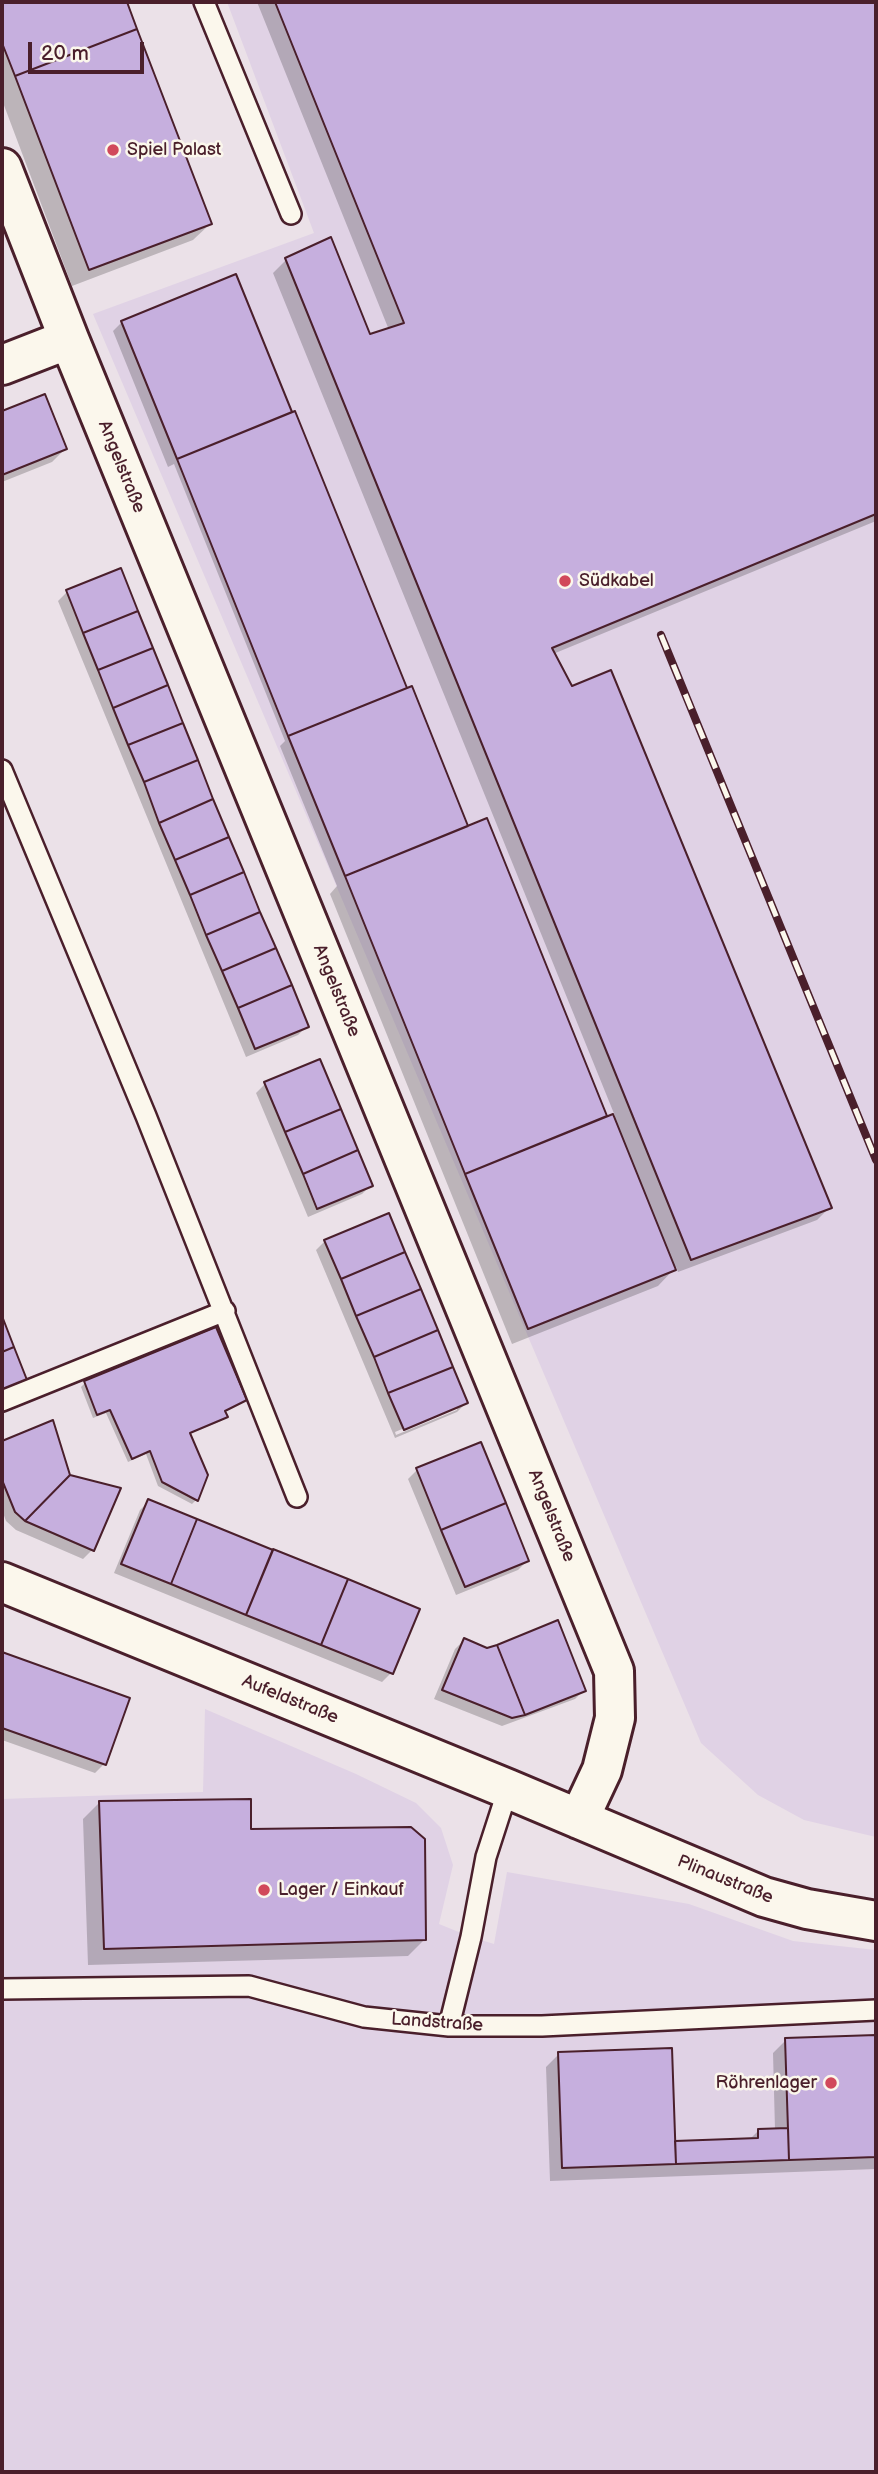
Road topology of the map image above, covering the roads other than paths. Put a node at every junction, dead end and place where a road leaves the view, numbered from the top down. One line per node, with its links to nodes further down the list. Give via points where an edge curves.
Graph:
1 (204, 2): 3 (lane)
2 (3, 176): 4 (street, Angelstraße)
3 (291, 214)
4 (69, 339): 5 (street); 12 (street, Angelstraße, via 614,1671 615,1718 602,1770)
5 (2, 365)
6 (2, 770): 7 (lane)
7 (225, 1311): 8 (lane); 9 (lane)
8 (2, 1401)
9 (297, 1497)
10 (2, 1582): 11 (street, Aufeldstraße)
11 (508, 1789): 12 (street, Aufeldstraße); 16 (lane, via 486,1857)
12 (579, 1819): 13 (street, Plinaustraße, via 764,1897)
13 (876, 1921)
14 (2, 1989): 16 (lane, Landstraße, via 249,1986 364,2017)
15 (876, 2010): 16 (lane, Landstraße)
16 (449, 2026)

